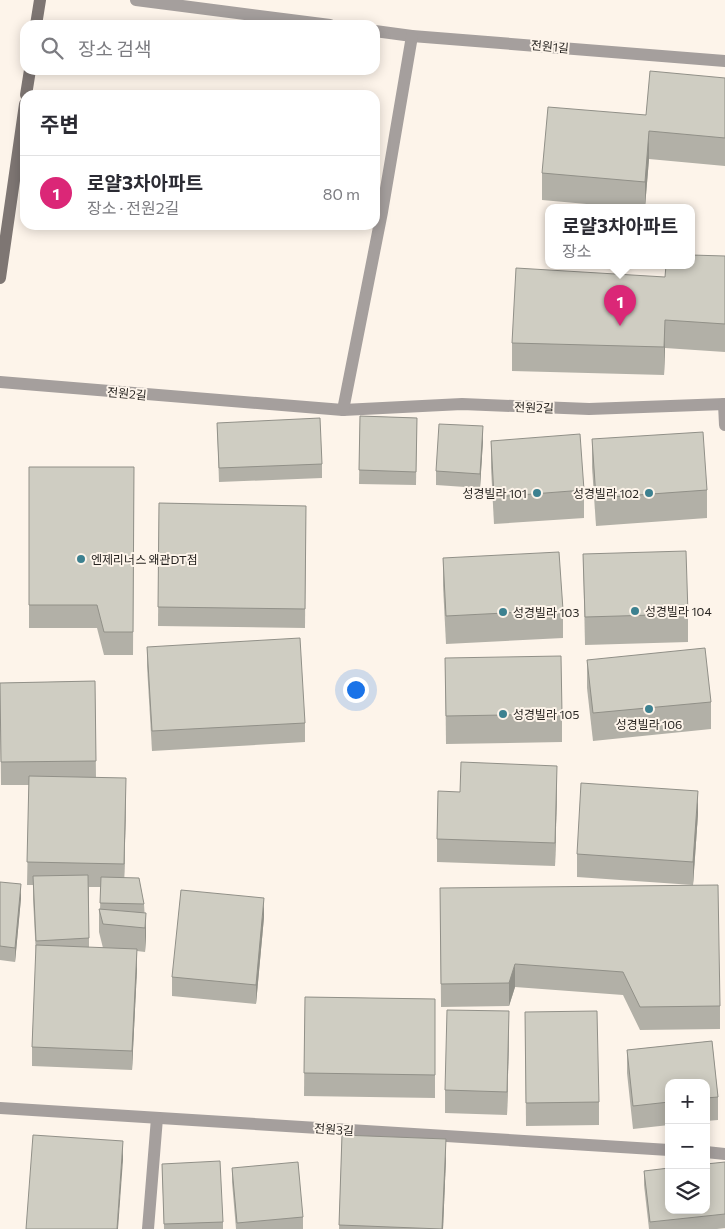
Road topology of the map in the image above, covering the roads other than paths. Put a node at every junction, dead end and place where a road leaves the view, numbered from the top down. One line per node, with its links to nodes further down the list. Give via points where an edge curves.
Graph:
1 (40, 0): 3 (street)
2 (136, 0): 4 (street)
3 (37, 20)
4 (291, 20)
5 (380, 32): 6 (street, 전원1길)
6 (412, 36): 7 (street, 전원1길); 11 (street)
7 (725, 61)
8 (29, 75): 9 (street)
9 (27, 90)
10 (20, 139): 13 (street)
11 (380, 222)
12 (378, 230): 16 (street)
13 (0, 278)
14 (0, 382): 16 (street, 전원2길)
15 (724, 404): 16 (street, 전원2길, via 589,408 462,404); 17 (street, 전원2길)
16 (343, 410)
17 (725, 425)
18 (0, 1108): 19 (street, 전원3길)
19 (157, 1118): 20 (street, 전원3길); 23 (street)
20 (665, 1150)
21 (710, 1152): 22 (street)
22 (725, 1154)
23 (148, 1229)

